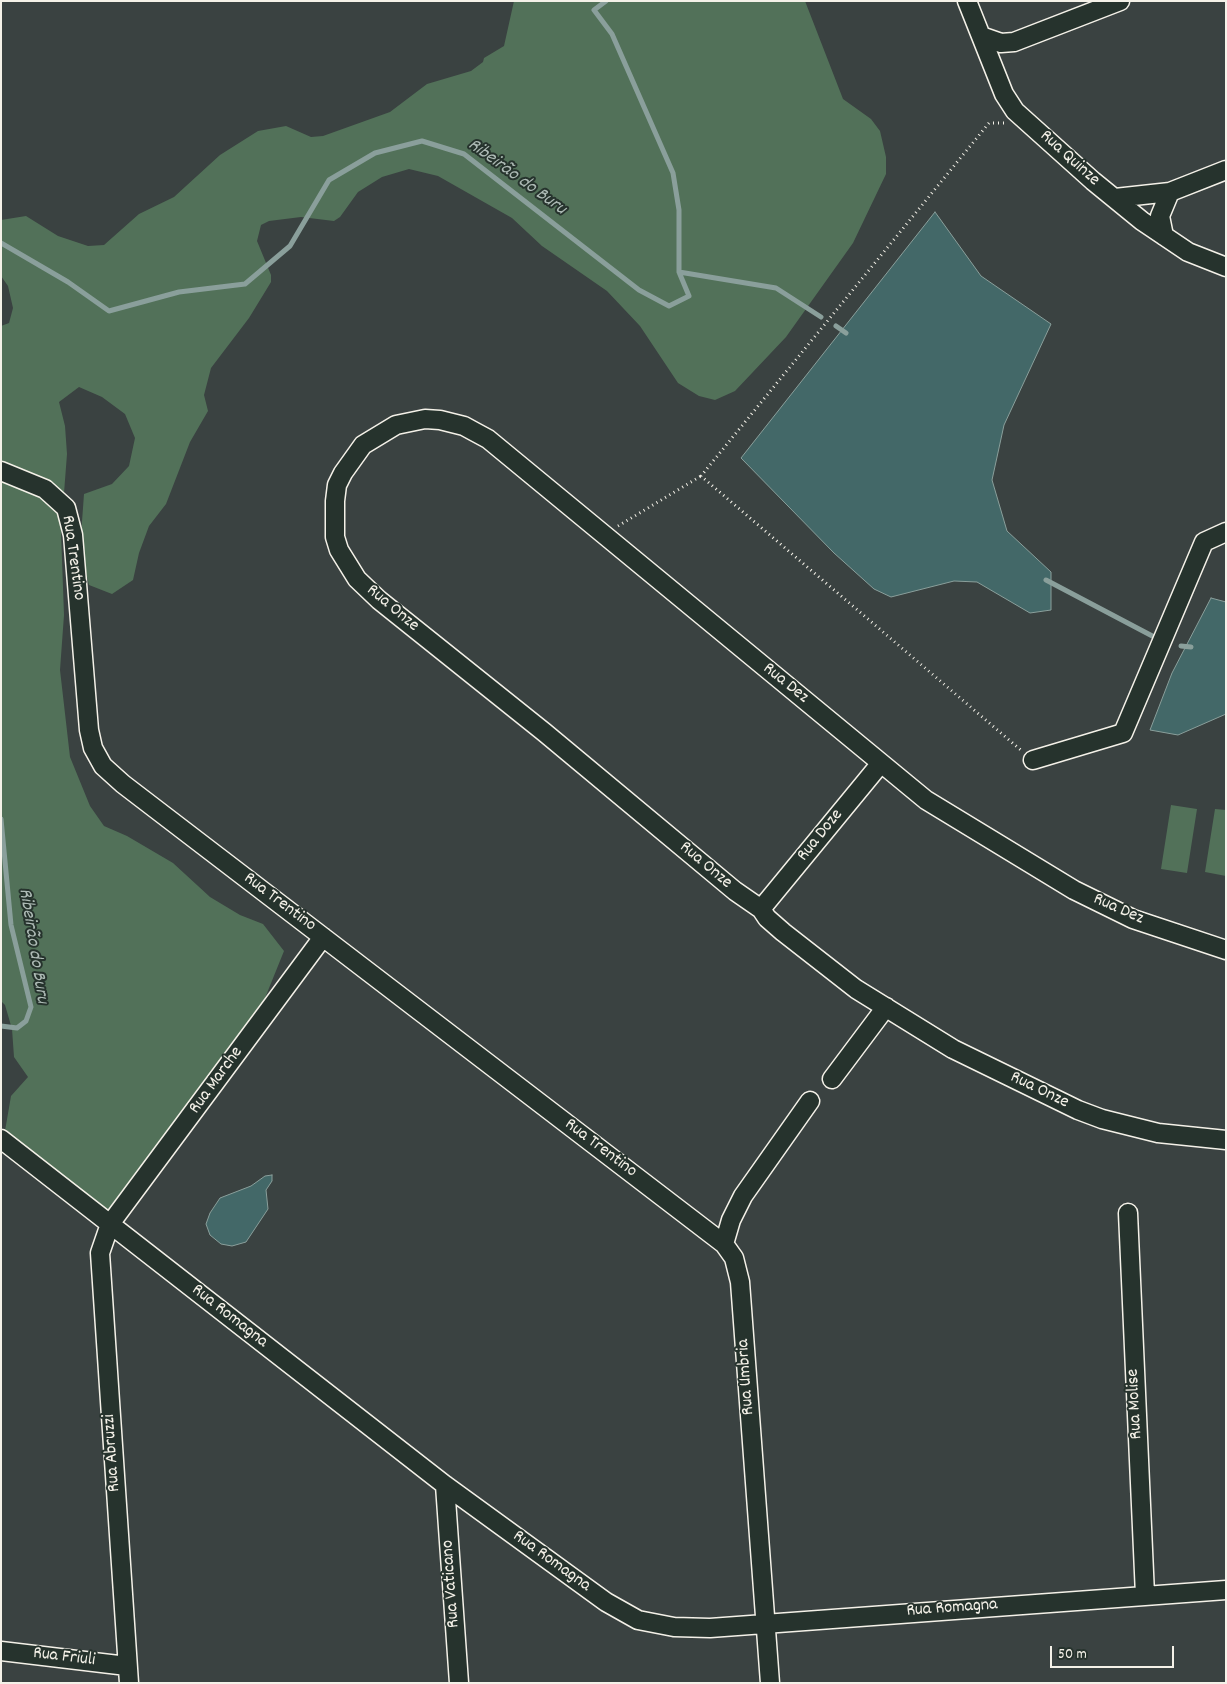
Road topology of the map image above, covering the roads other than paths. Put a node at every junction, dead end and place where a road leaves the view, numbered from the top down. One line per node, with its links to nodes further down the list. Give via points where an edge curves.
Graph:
1 (967, 1): 3 (street, Rua Quinze)
2 (1120, 1): 4 (street)
3 (981, 36): 4 (street, via 1001,43); 5 (street, Rua Quinze)
4 (1014, 42): 5 (street, via 999,62)
5 (996, 74): 8 (street, Rua Quinze, via 1015,111)
6 (1226, 170): 7 (street)
7 (1170, 192): 8 (street); 9 (street, via 1160,216)
8 (1115, 198): 9 (street, Rua Quinze)
9 (1164, 236): 10 (street, Rua Quinze, via 1188,252)
10 (1226, 267)
11 (363, 445): 15 (street, Rua Dez, via 383,431 413,421 440,420 464,426 488,440); 16 (street, Rua Onze, via 337,485 334,507 338,550 357,579)
12 (1, 471): 17 (street, Rua Trentino, via 45,489 66,508 73,535 89,730 93,748 103,766)
13 (1226, 532): 14 (street, via 1204,542 1123,733)
14 (1033, 760)
15 (881, 763): 16 (street, Rua Doze); 18 (street, Rua Dez, via 926,800 1074,890 1133,918)
16 (761, 909): 19 (street, Rua Onze, via 783,932 856,989)
17 (323, 937): 25 (street, Rua Marche); 26 (street, Rua Trentino)
18 (1226, 950)
19 (886, 1007): 20 (street); 23 (street, Rua Onze, via 953,1049 1078,1110 1158,1133)
20 (832, 1079)
21 (810, 1100): 26 (street, via 743,1196)
22 (1, 1139): 25 (street, Rua Romagna)
23 (1226, 1140)
24 (1128, 1212): 29 (street, Rua Molise)
25 (110, 1224): 27 (street, Rua Romagna); 32 (street, Rua Abruzzi, via 100,1253)
26 (724, 1244): 30 (street, Rua Umbria, via 734,1258 740,1282)
27 (445, 1485): 30 (street, Rua Romagna, via 606,1602 638,1620 674,1627); 33 (street, Rua Vaticano)
28 (1226, 1590): 29 (street, Rua Romagna)
29 (1145, 1595): 30 (street, Rua Romagna)
30 (765, 1624): 34 (street, Rua Umbria)
31 (1, 1651): 32 (street, Rua Friuli)
32 (128, 1674)
33 (459, 1683)
34 (770, 1683)

